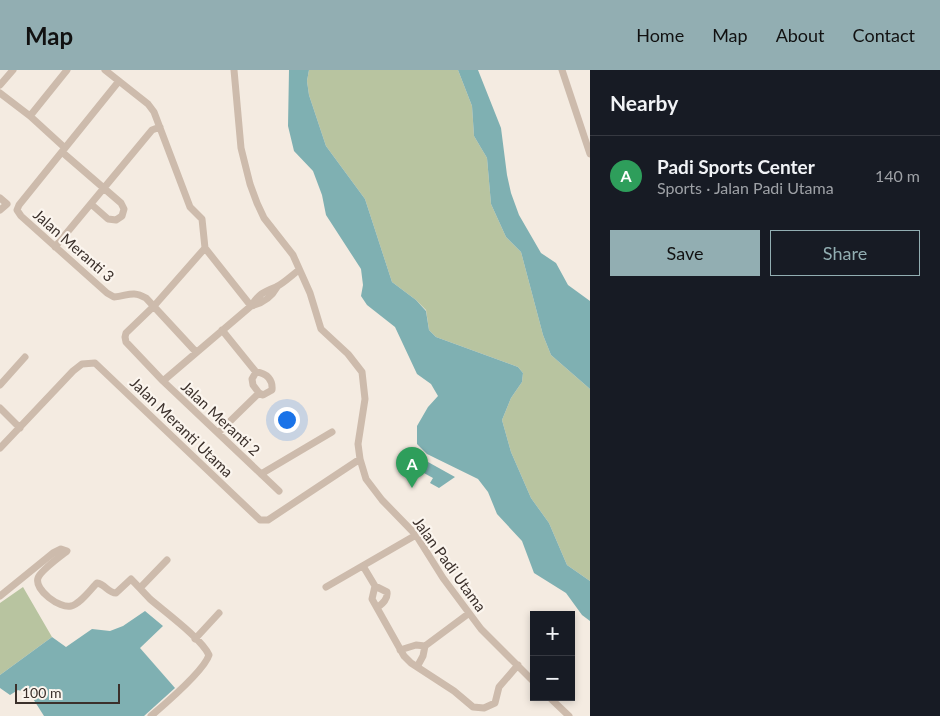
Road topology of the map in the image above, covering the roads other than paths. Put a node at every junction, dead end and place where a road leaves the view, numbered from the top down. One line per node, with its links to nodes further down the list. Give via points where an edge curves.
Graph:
1 (13, 70): 7 (street)
2 (67, 70): 9 (street)
3 (105, 70): 6 (street)
4 (234, 70): 20 (street, Jalan Padi Utama, via 241,148 250,184 264,218 293,255)
5 (562, 70): 11 (street)
6 (119, 81): 10 (street, via 148,104); 12 (street, Jalan Meranti 3)
7 (0, 85)
8 (0, 93): 9 (street)
9 (30, 116): 12 (street)
10 (160, 127): 14 (street, via 152,130); 19 (street, via 190,207 202,219)
11 (588, 143): 13 (street)
12 (63, 150): 14 (street); 18 (street, Jalan Meranti 3, via 17,210)
13 (590, 154)
14 (104, 188): 16 (street); 16 (street, via 121,203 122,216 116,220 108,219)
15 (0, 198): 17 (street, via 7,204)
16 (91, 204): 18 (street)
17 (0, 210)
18 (55, 247): 21 (street, Jalan Meranti 3, via 107,293 114,297 138,294)
19 (205, 248): 21 (street); 22 (street)
20 (299, 270): 22 (street, Jalan Meranti Utama, via 277,286 267,289); 35 (street, Jalan Padi Utama, via 321,329 362,372 365,399 359,432)
21 (154, 306): 24 (street, Jalan Meranti 3); 27 (street, Jalan Meranti 2, via 125,337 126,342)
22 (251, 306): 23 (street, Jalan Meranti Utama)
23 (222, 330): 24 (street, Jalan Meranti Utama); 26 (street)
24 (196, 352): 27 (street, Jalan Meranti Utama)
25 (26, 356): 28 (street)
26 (256, 372): 29 (street, via 252,379); 29 (street, via 270,378 273,384 268,393)
27 (163, 381): 33 (street, Jalan Meranti 2)
28 (0, 385)
29 (259, 393): 33 (street)
30 (0, 408): 31 (street)
31 (20, 428): 34 (street, Jalan Meranti Utama); 35 (street, Jalan Meranti Utama, via 73,370 82,364 95,363 260,520 268,520)
32 (332, 432): 36 (street, Jalan Meranti 2)
33 (218, 434): 36 (street, Jalan Meranti 2)
34 (0, 448)
35 (360, 459): 38 (street, Jalan Padi Utama, via 373,490)
36 (261, 474): 37 (street, Jalan Meranti 2)
37 (279, 491)
38 (416, 535): 40 (street); 47 (street, Jalan Padi Utama)
39 (167, 560): 43 (street)
40 (363, 566): 41 (street); 42 (street)
41 (375, 586): 45 (street, via 372,599); 45 (street, via 388,595)
42 (326, 587)
43 (140, 588): 44 (street, via 131,579 119,592 113,593 97,583 72,606 54,602 40,588 38,579 67,551 63,548); 48 (street)
44 (0, 596)
45 (378, 607): 50 (street)
46 (219, 614): 48 (street)
47 (468, 614): 49 (street); 51 (street, Jalan Padi Utama)
48 (195, 639): 55 (street, via 209,653 209,658)
49 (426, 646): 50 (street, via 416,645); 52 (street)
50 (400, 650): 52 (street)
51 (518, 665): 52 (street, via 498,687 495,703 479,709); 53 (street, Jalan Padi Utama)
52 (417, 668)
53 (530, 678)
54 (553, 701): 56 (street)
55 (151, 716)
56 (569, 716)

